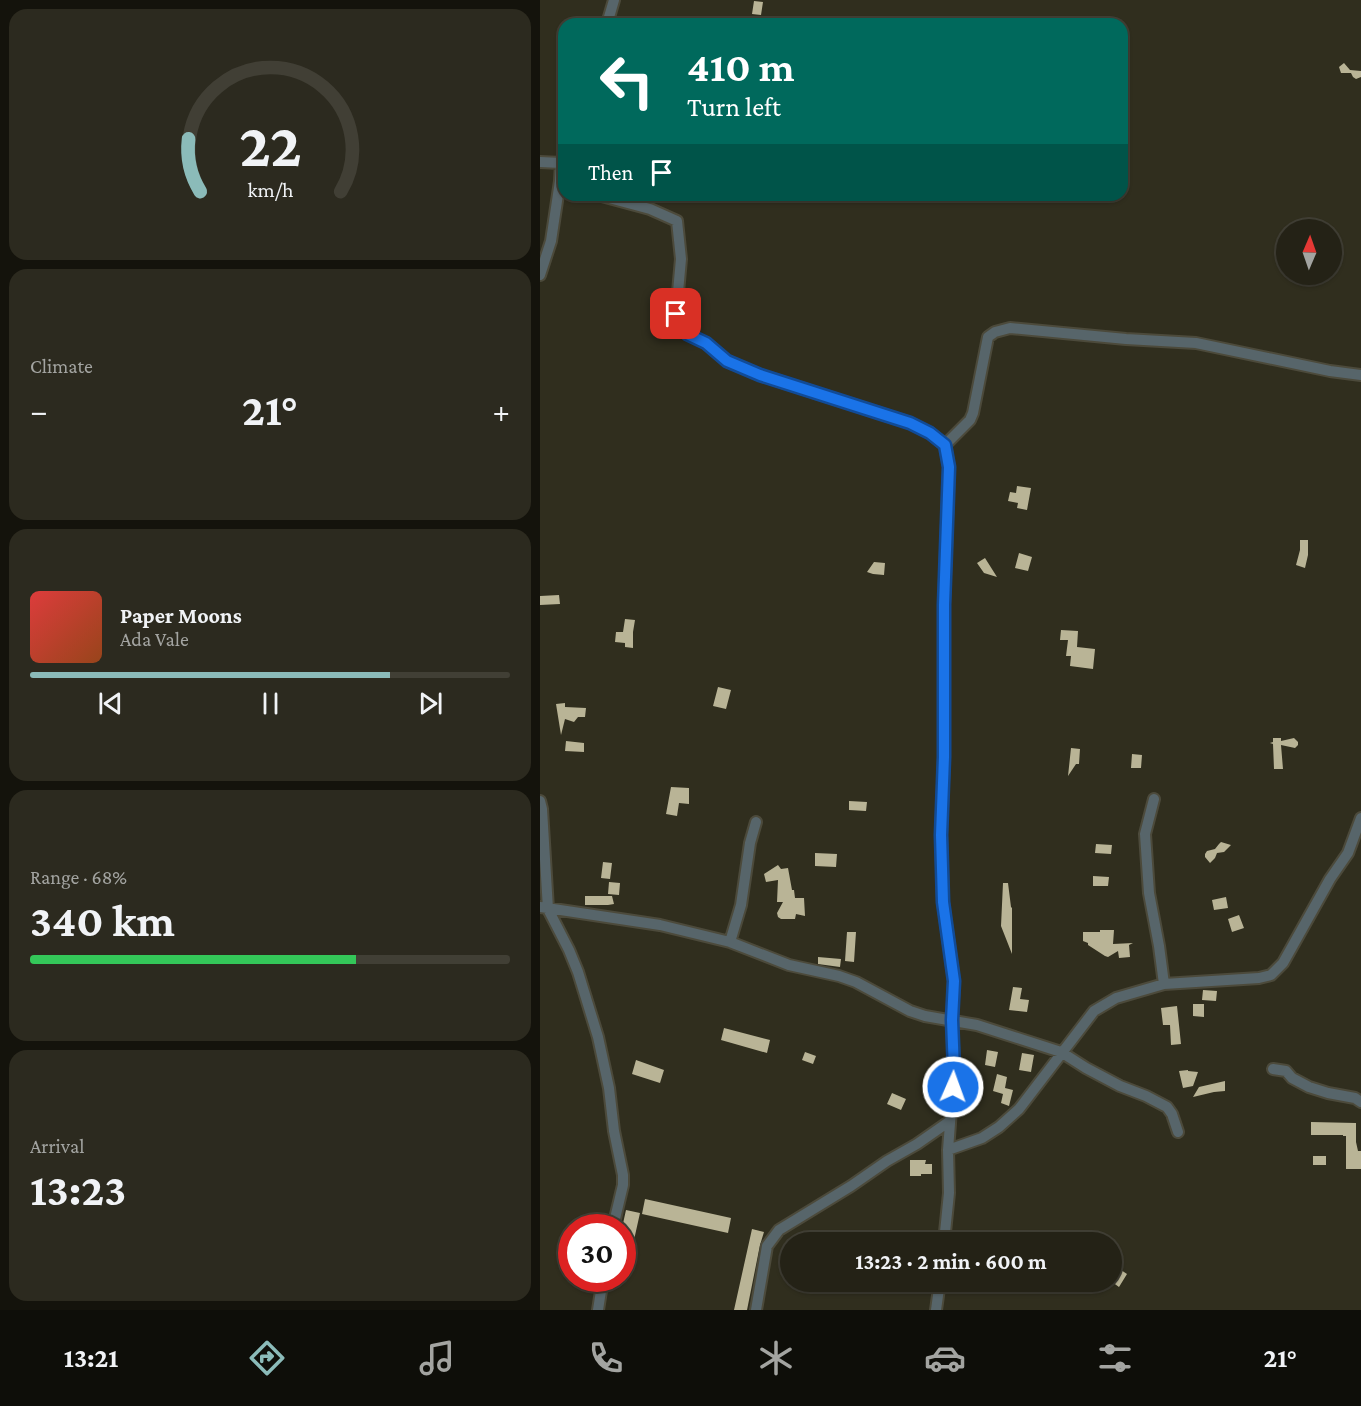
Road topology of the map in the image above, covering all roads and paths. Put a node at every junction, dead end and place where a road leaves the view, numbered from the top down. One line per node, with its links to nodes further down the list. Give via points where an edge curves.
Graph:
1 (614, 0): 2 (street)
2 (609, 18)
3 (558, 159): 4 (street)
4 (540, 162)
5 (558, 201): 7 (street)
6 (620, 201): 9 (street, via 677,221 681,259 676,314 687,334 706,343 727,361 910,423)
7 (540, 275)
8 (1361, 375): 9 (street, via 1196,343 1010,328 988,337 973,413)
9 (945, 445): 17 (street, via 949,467 941,835 943,902 954,981)
10 (1154, 799): 16 (street, via 1145,834 1149,893)
11 (540, 801): 14 (street)
12 (1361, 818): 16 (street, via 1348,853 1283,963 1271,975)
13 (756, 822): 15 (street)
14 (544, 908): 15 (street, via 660,925); 24 (street, via 569,950 598,1037 623,1175)
15 (730, 942): 17 (street, via 789,965 856,982 910,1011)
16 (1164, 984): 18 (street, via 1116,998 1094,1011)
17 (952, 1020): 18 (street); 21 (street)
18 (1062, 1052): 22 (street, via 1120,1086 1167,1107); 23 (street, via 1019,1109 999,1127 982,1138)
19 (1273, 1069): 20 (street, via 1286,1071 1309,1087)
20 (1361, 1102)
21 (950, 1121): 23 (street); 29 (street, via 779,1230 767,1246)
22 (1179, 1132)
23 (948, 1150): 25 (street)
24 (616, 1214)
25 (945, 1232)
26 (601, 1292): 28 (street)
27 (938, 1292): 30 (street)
28 (598, 1310)
29 (756, 1310)
30 (936, 1310)

